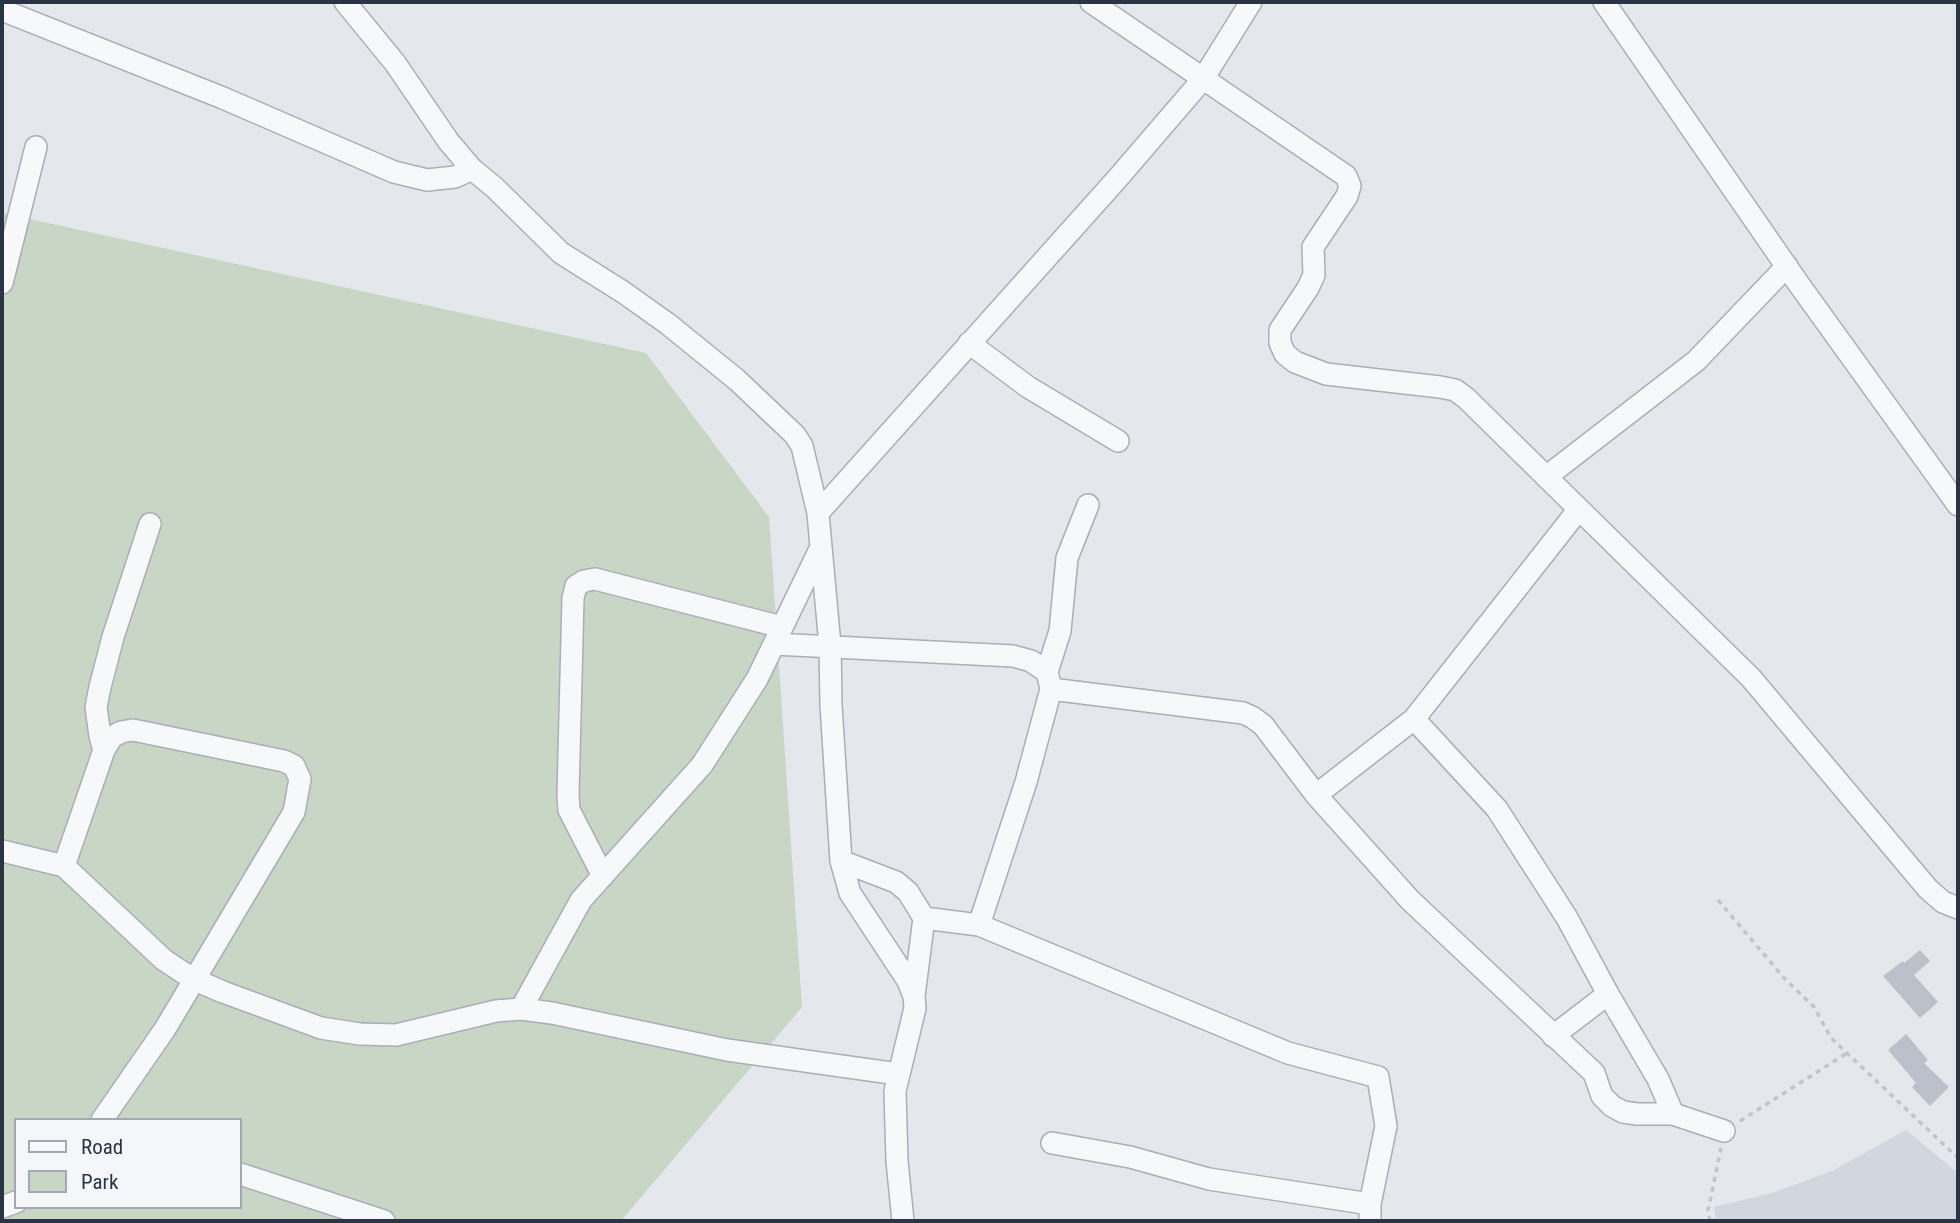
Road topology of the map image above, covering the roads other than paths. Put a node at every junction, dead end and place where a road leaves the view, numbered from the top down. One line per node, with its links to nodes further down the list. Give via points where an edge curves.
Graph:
1 (345, 2): 8 (street)
2 (1091, 2): 6 (street)
3 (1251, 2): 6 (street)
4 (1604, 2): 9 (street)
5 (2, 10): 8 (street, via 394,172 427,180 455,177)
6 (1203, 79): 11 (street); 13 (street, via 1346,176 1350,186 1313,247 1314,275 1308,288 1280,330 1285,354 1326,374 1455,390)
7 (36, 147): 10 (street)
8 (472, 169): 17 (street, via 561,253 668,324 795,435 802,446)
9 (1787, 266): 13 (street, via 1696,361); 15 (street)
10 (2, 283)
11 (969, 343): 12 (street, via 1028,387); 17 (street)
12 (1118, 441)
13 (1546, 477): 16 (street)
14 (1088, 505): 22 (street, via 1067,558 1060,631)
15 (1958, 505)
16 (1579, 509): 23 (street); 30 (street, via 1751,678 1928,889)
17 (818, 513): 19 (street)
18 (150, 524): 24 (street, via 96,706)
19 (821, 547): 20 (street); 21 (street)
20 (778, 636): 21 (street); 29 (street, via 757,680 702,765); 29 (street, via 595,579 576,586 569,810)
21 (830, 645): 22 (street, via 1013,656 1031,661); 27 (street)
22 (1049, 681): 25 (street, via 1243,713 1264,725); 32 (street, via 1026,782)
23 (1414, 719): 25 (street); 34 (street, via 1497,809 1567,918)
24 (104, 750): 28 (street); 33 (street, via 112,737 133,730 295,766 300,779 294,812)
25 (1316, 795): 37 (street, via 1410,900)
26 (2, 851): 28 (street)
27 (841, 861): 31 (street, via 896,882); 35 (street, via 850,893)
28 (64, 866): 33 (street, via 164,960)
29 (603, 876): 36 (street, via 581,900)
30 (1958, 908)
31 (924, 918): 32 (street); 35 (street)
32 (979, 925): 44 (street, via 1288,1053 1378,1077 1386,1126)
33 (193, 979): 36 (street, via 321,1028 360,1034 396,1035); 40 (street, via 165,1029)
34 (1608, 994): 37 (street); 39 (street)
35 (914, 996): 38 (street)
36 (521, 1009): 38 (street, via 727,1050)
37 (1553, 1036): 39 (street, via 1594,1073 1602,1096 1612,1106 1637,1114)
38 (898, 1074): 46 (street, via 897,1161)
39 (1674, 1114): 41 (street)
40 (103, 1118)
41 (1724, 1131)
42 (1052, 1143): 44 (street)
43 (242, 1175): 45 (street)
44 (1370, 1213)
45 (384, 1221)
46 (903, 1221)

